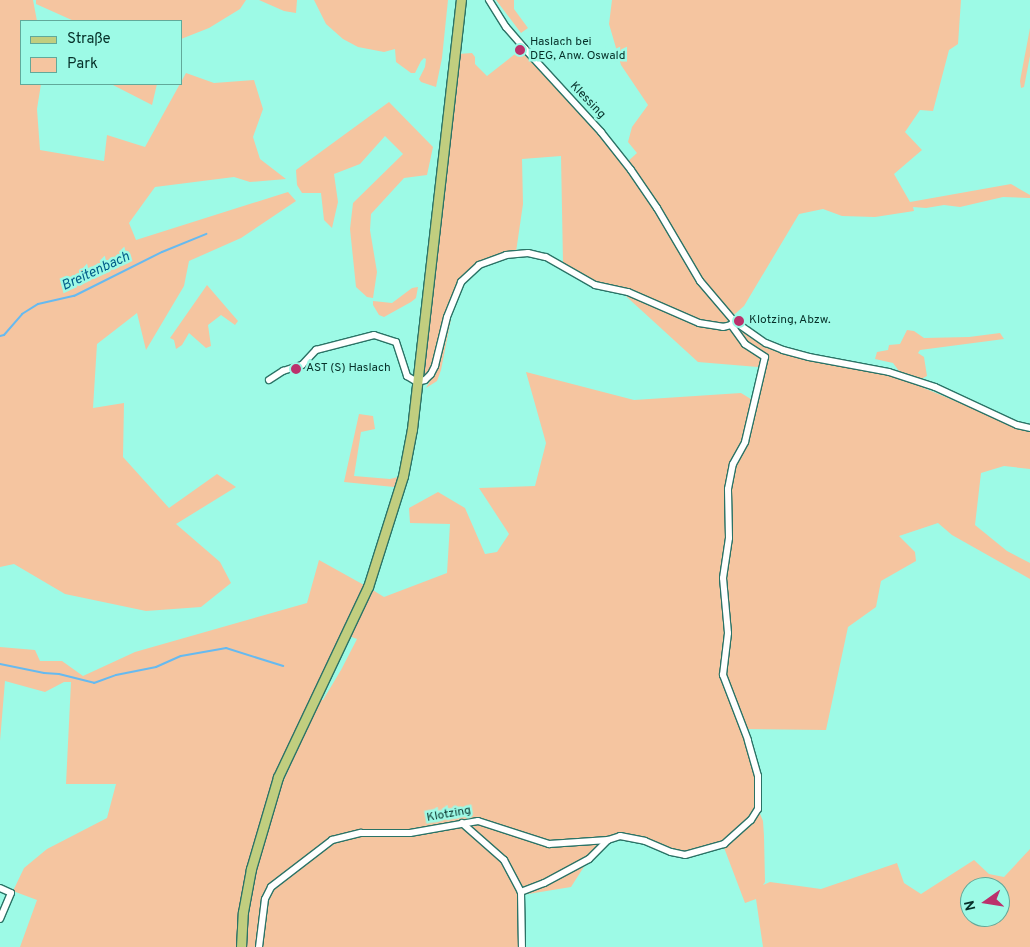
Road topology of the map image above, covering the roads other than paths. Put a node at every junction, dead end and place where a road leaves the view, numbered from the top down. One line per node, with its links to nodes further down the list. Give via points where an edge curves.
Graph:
1 (460, 0): 5 (main road)
2 (489, 0): 3 (street, Klessing, via 506,27 631,170 700,281)
3 (733, 323): 5 (street, via 723,327 699,323 628,292 595,285 546,257 506,255 478,265 466,275 452,303 432,374); 6 (street, via 783,350 809,358 890,372); 8 (street, Klotzing, via 745,344 764,357 745,442 733,464 728,489 730,538 723,578 728,633 723,675 758,776 758,809 751,820 724,844 685,855 620,836)
4 (269, 380): 5 (street, via 302,365 316,350 374,335 396,342 407,376)
5 (417, 382): 12 (main road, via 403,476 386,538 368,587 278,777 251,869)
6 (1030, 428)
7 (462, 823): 8 (street, Klotzing, via 478,821 491,824 550,844); 10 (street, via 504,860); 13 (street, Klotzing, via 410,834 361,833 332,840 271,888 265,899)
8 (608, 840): 10 (street, via 589,859)
9 (0, 888): 11 (street, via 11,892)
10 (521, 892): 14 (street)
11 (0, 919)
12 (241, 947)
13 (259, 947)
14 (522, 947)

